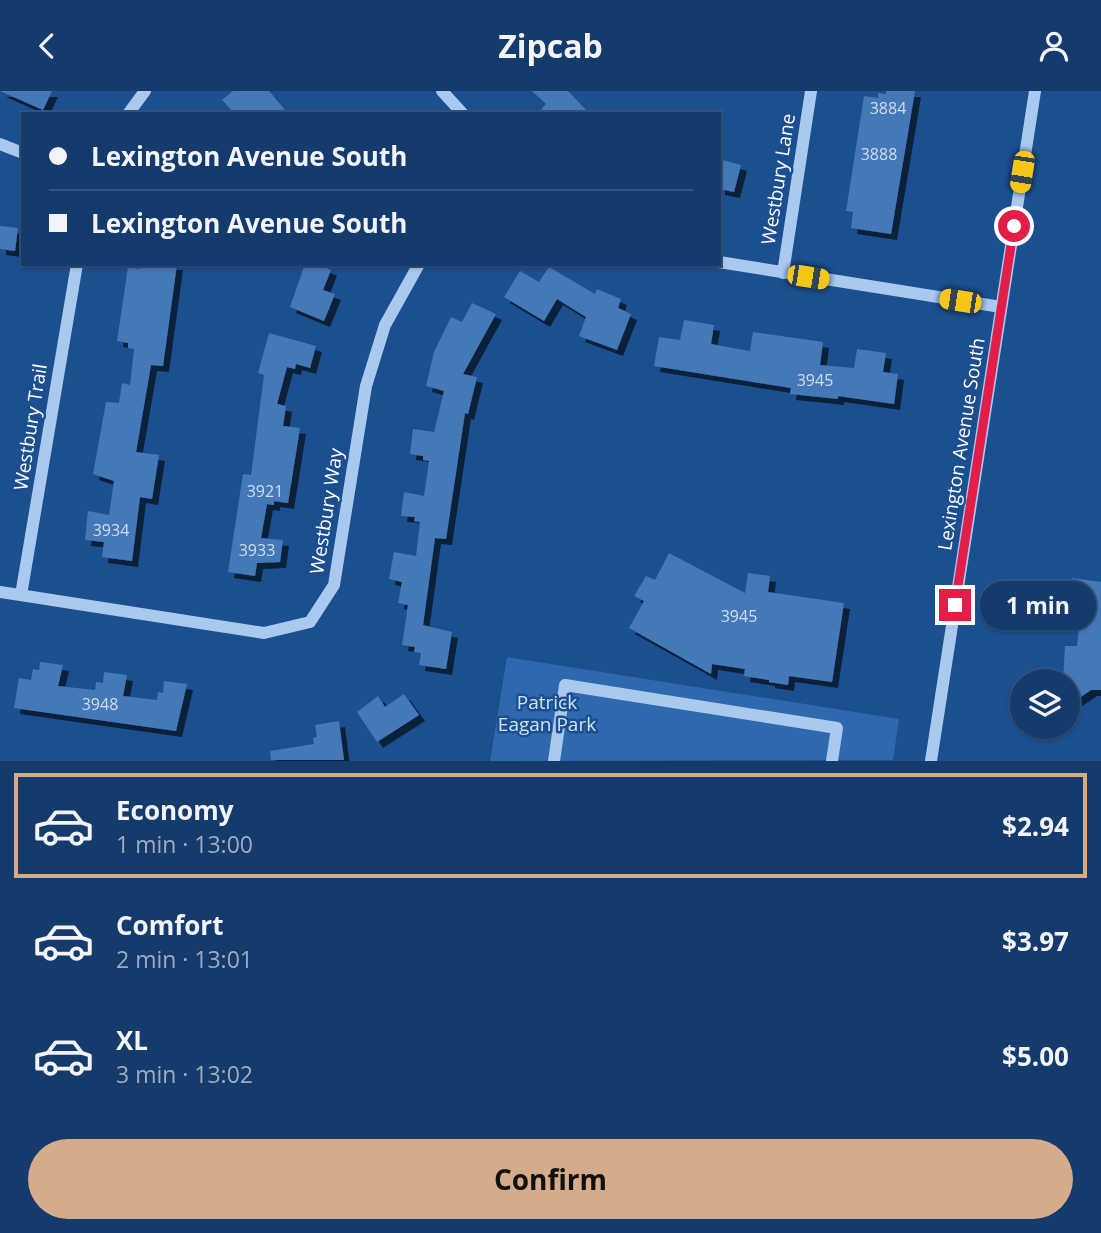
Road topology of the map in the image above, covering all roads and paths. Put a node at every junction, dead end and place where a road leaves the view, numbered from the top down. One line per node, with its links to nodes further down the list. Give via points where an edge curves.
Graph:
1 (145, 91): 5 (street)
2 (442, 91): 6 (street)
3 (811, 91): 12 (street, Westbury Lane)
4 (1035, 91): 13 (street, Lexington Avenue South)
5 (129, 112)
6 (461, 112)
7 (0, 144): 8 (street)
8 (21, 152)
9 (721, 262): 12 (street)
10 (77, 266): 15 (street, Westbury Trail)
11 (418, 266): 15 (street, Westbury Way, via 385,325 366,386 334,585 310,621 264,633)
12 (782, 273): 13 (street)
13 (1001, 307): 18 (street, Lexington Avenue South)
14 (0, 592): 15 (street, Westbury Way)
15 (21, 595)
16 (554, 761): 17 (street, via 565,685 837,728)
17 (832, 761)
18 (931, 761)

